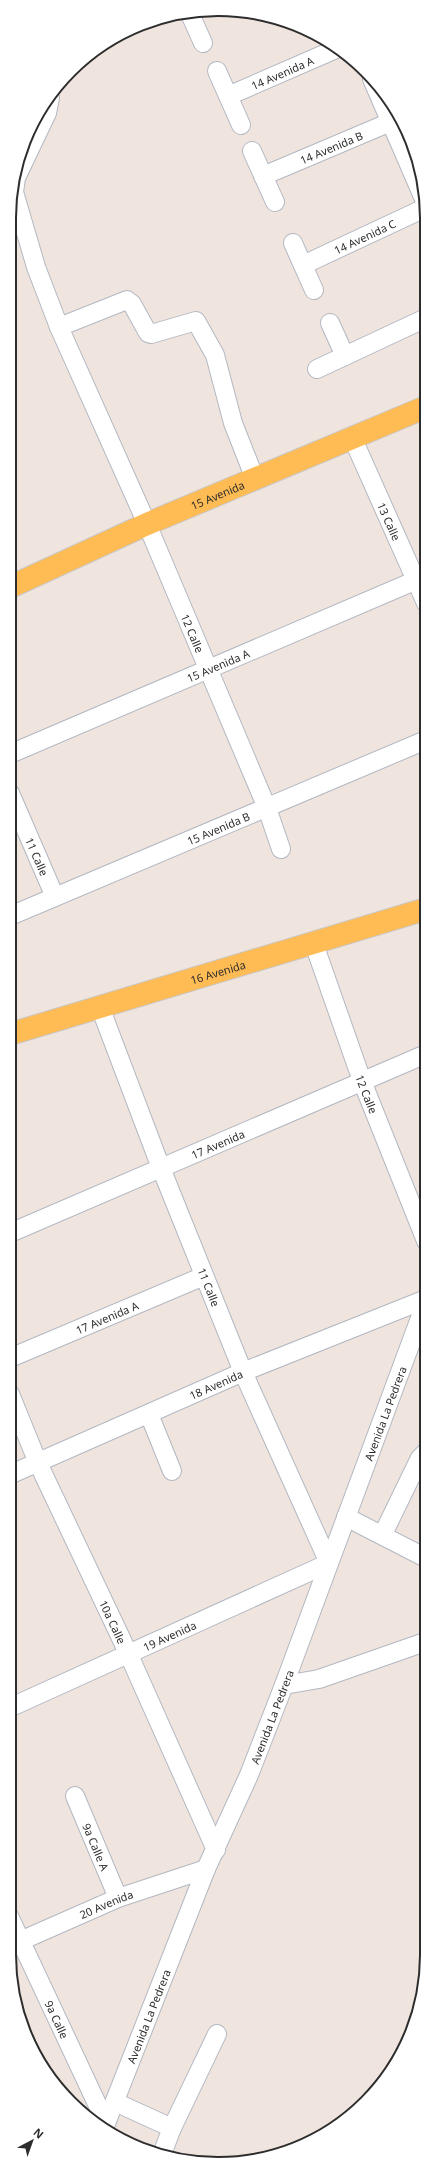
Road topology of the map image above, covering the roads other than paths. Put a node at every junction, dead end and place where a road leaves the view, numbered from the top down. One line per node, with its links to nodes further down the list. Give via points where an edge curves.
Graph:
1 (192, 18): 2 (street)
2 (203, 42)
3 (331, 51): 5 (street, 14 Avenida A)
4 (217, 71): 5 (street)
5 (228, 96): 9 (street)
6 (48, 110): 11 (street, 12 Calle)
7 (395, 120): 12 (street, 14 Avenida B)
8 (396, 123): 13 (street)
9 (241, 125)
10 (252, 151): 12 (street)
11 (25, 158)
12 (263, 176): 15 (street)
13 (416, 179)
14 (17, 201): 22 (street, 12 Calle, via 36,267)
15 (275, 202)
16 (420, 210): 18 (street, 14 Avenida C)
17 (293, 244): 18 (street)
18 (303, 265): 19 (street)
19 (314, 290)
20 (420, 321): 23 (street)
21 (330, 323): 23 (street)
22 (59, 327): 27 (street, via 127,300 151,334 196,321 216,355 233,423); 28 (street, 12 Calle)
23 (345, 356): 24 (street)
24 (317, 369)
25 (420, 410): 26 (main road, 15 Avenida)
26 (353, 439): 27 (main road, 15 Avenida); 29 (street, 13 Calle)
27 (255, 479): 28 (main road, 15 Avenida)
28 (148, 524): 31 (main road, 15 Avenida); 32 (street, 12 Calle)
29 (420, 576)
30 (420, 578): 32 (street, 15 Avenida A)
31 (16, 584)
32 (208, 670): 34 (street, 15 Avenida A); 36 (street, 12 Calle)
33 (420, 743): 36 (street, 15 Avenida B)
34 (16, 751)
35 (16, 807): 38 (street, 11 Calle)
36 (267, 808): 37 (street, 12 Calle); 38 (street, 15 Avenida B)
37 (281, 849)
38 (55, 897): 40 (street, 15 Avenida B)
39 (420, 911): 41 (main road, 16 Avenida)
40 (16, 913)
41 (314, 944): 42 (main road, 16 Avenida); 45 (street, 12 Calle)
42 (100, 1007): 43 (main road, 16 Avenida); 46 (street, 11 Calle)
43 (16, 1032)
44 (420, 1057): 45 (street, 17 Avenida)
45 (362, 1081): 46 (street, 17 Avenida); 47 (street, 12 Calle)
46 (161, 1168): 48 (street, 17 Avenida); 49 (street, 11 Calle)
47 (420, 1226)
48 (16, 1230)
49 (204, 1276): 52 (street, 17 Avenida A); 53 (street, 11 Calle)
50 (420, 1300): 53 (street, 18 Avenida)
51 (420, 1318): 60 (street, Avenida La Pedrera)
52 (16, 1355)
53 (243, 1372): 55 (street, 18 Avenida); 63 (street, 11 Calle)
54 (16, 1409): 57 (street, 10a Calle)
55 (149, 1414): 57 (street, 18 Avenida); 58 (street)
56 (420, 1458): 61 (street)
57 (38, 1462): 59 (street, 18 Avenida); 65 (street, 10a Calle)
58 (172, 1471)
59 (16, 1472)
60 (346, 1517): 61 (street); 63 (street, Avenida La Pedrera)
61 (383, 1534): 62 (street)
62 (420, 1555)
63 (329, 1563): 65 (street, 19 Avenida); 66 (street, Avenida La Pedrera)
64 (420, 1644): 66 (street, via 318,1679)
65 (129, 1655): 67 (street, 19 Avenida); 69 (street, 10a Calle)
66 (284, 1685): 69 (street, Avenida La Pedrera)
67 (16, 1705)
68 (75, 1796): 71 (street, 9a Calle A)
69 (216, 1850): 70 (street, Avenida La Pedrera)
70 (206, 1869): 71 (street, 20 Avenida); 75 (street, Avenida La Pedrera)
71 (118, 1898): 72 (street, 20 Avenida)
72 (16, 1943)
73 (16, 1948): 76 (street, 9a Calle)
74 (217, 2034): 78 (street)
75 (115, 2102): 77 (street, Avenida La Pedrera); 78 (street)
76 (103, 2121)
77 (106, 2123)
78 (172, 2128): 79 (street)
79 (164, 2149)

